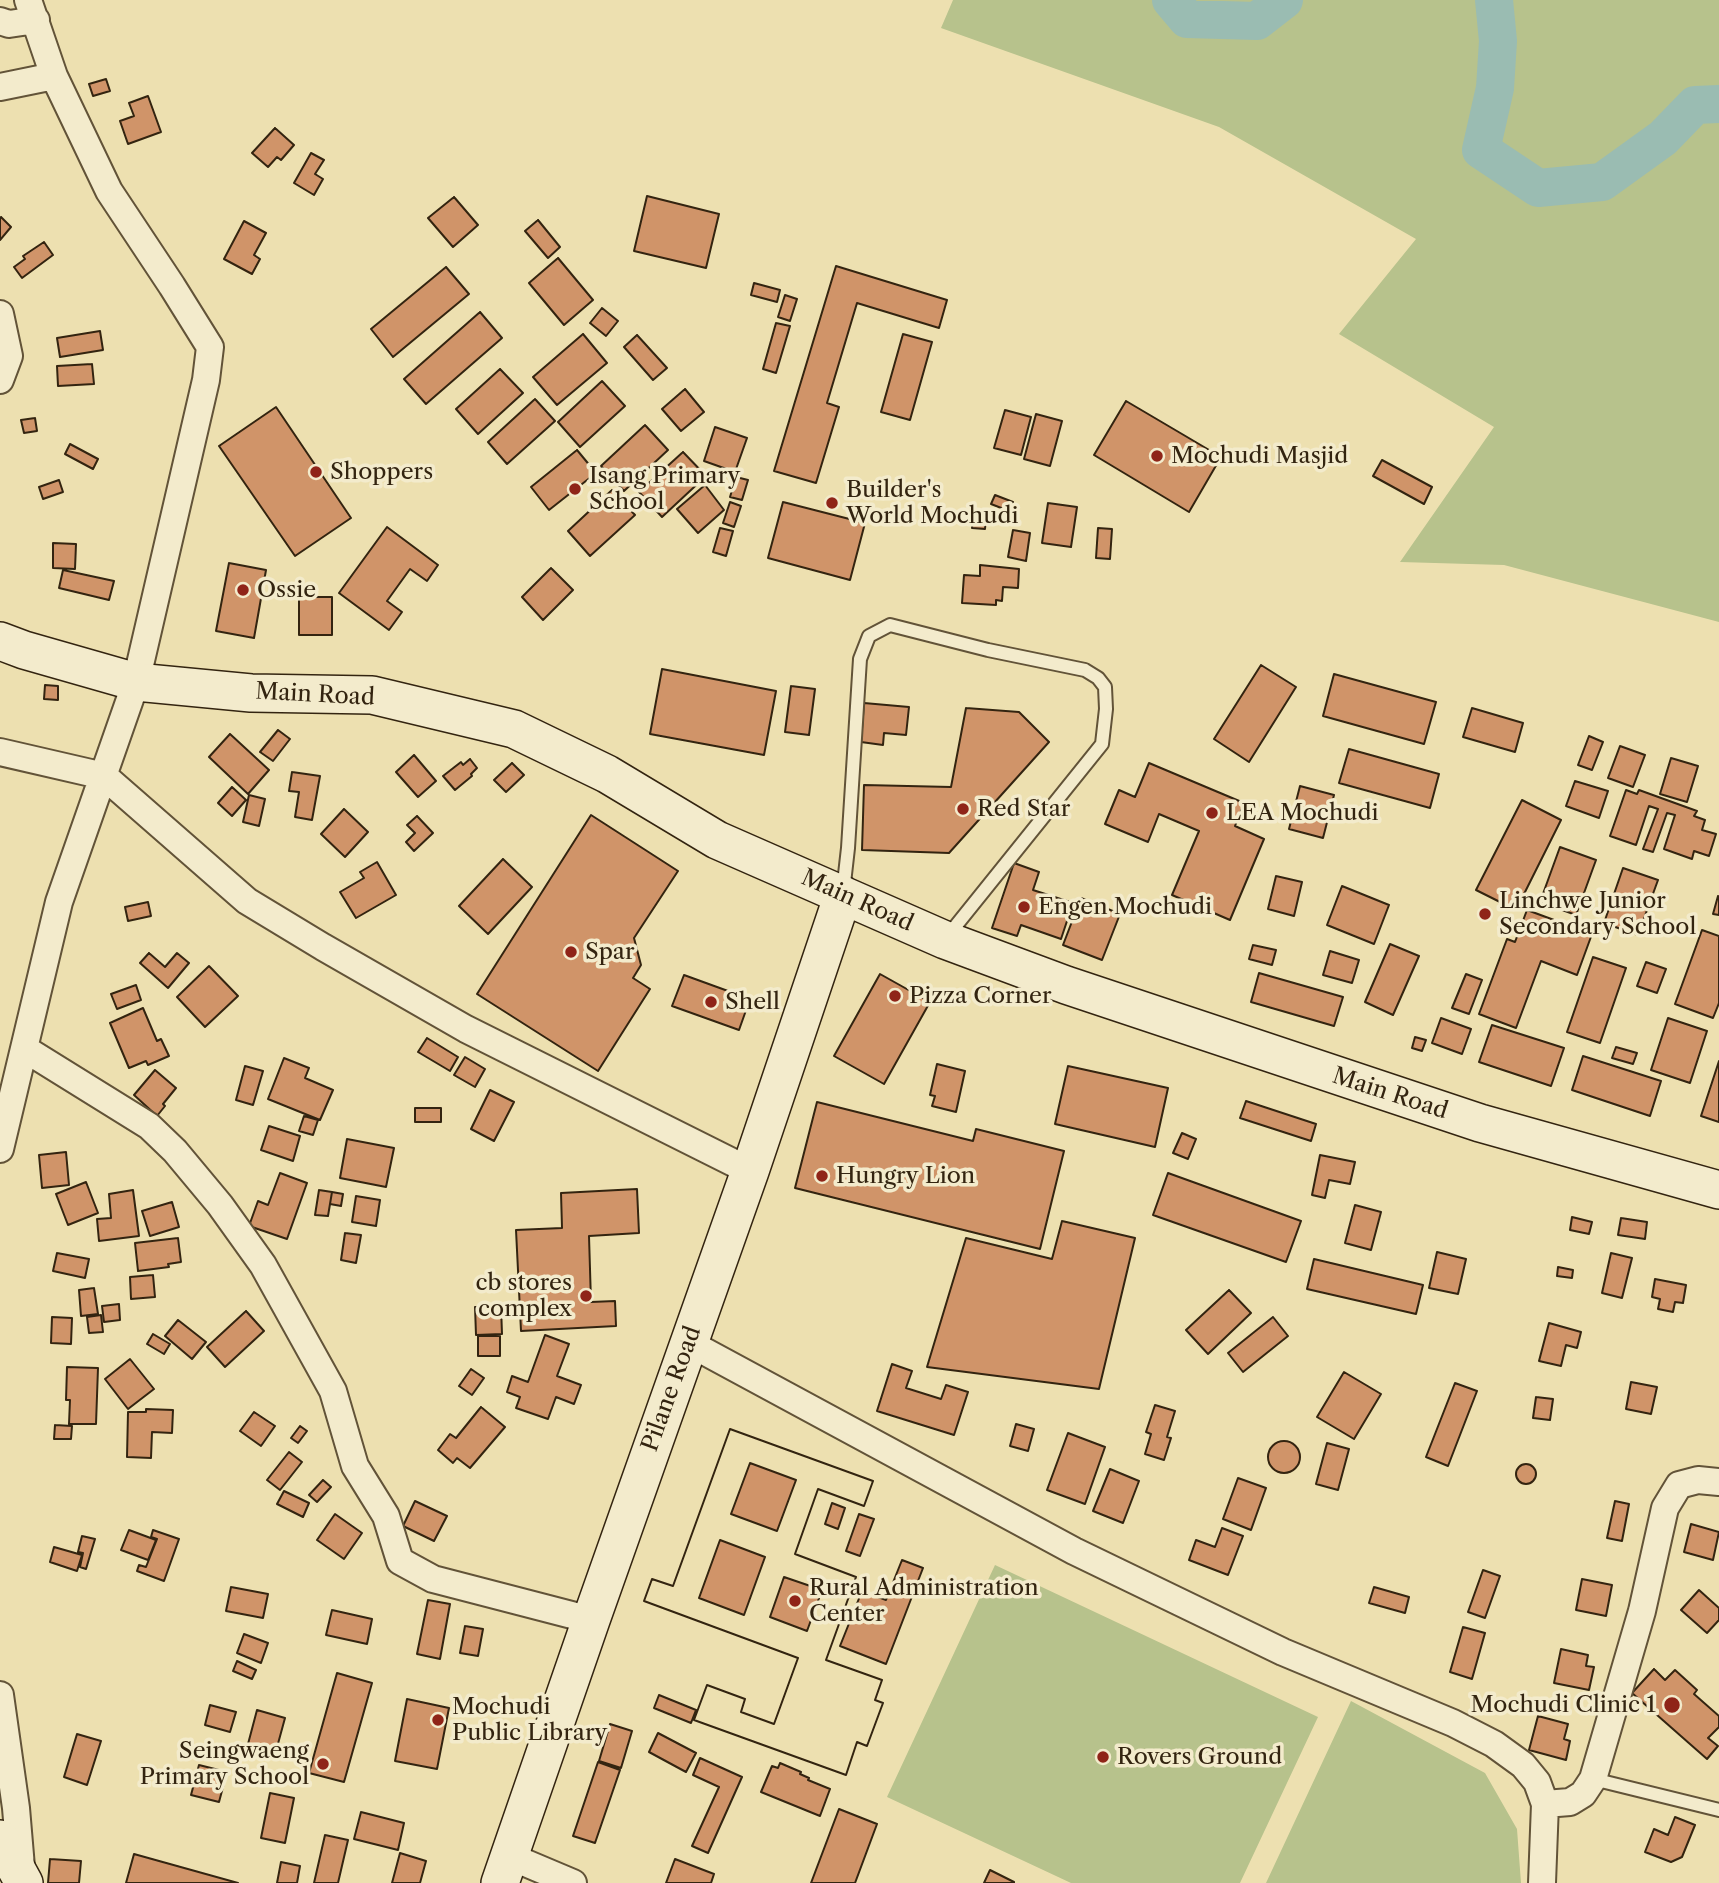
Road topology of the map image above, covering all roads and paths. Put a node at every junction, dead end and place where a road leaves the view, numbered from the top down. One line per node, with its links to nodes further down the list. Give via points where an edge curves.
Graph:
1 (32, 10): 2 (street, via 9,24); 3 (street)
2 (0, 21)
3 (54, 76): 4 (street); 8 (street, via 109,191 210,347)
4 (0, 87)
5 (0, 314): 6 (street, via 9,356)
6 (0, 380)
7 (0, 641): 8 (main road, Main Road)
8 (136, 682): 10 (street); 11 (main road, Main Road, via 251,693 372,695 514,729 607,774 718,840)
9 (0, 752): 10 (street)
10 (104, 775): 13 (street, via 59,902); 15 (street, via 247,901 290,928 466,1029)
11 (843, 895): 12 (main road, Main Road); 12 (lane, via 860,659 869,636 890,625 1084,670 1105,687 1102,744); 15 (main road, Pilane Road)
12 (945, 940): 16 (main road, Main Road, via 1480,1123)
13 (25, 1049): 14 (street); 19 (street, via 149,1126 220,1205 263,1265 333,1391 355,1466 386,1516 400,1561 433,1578)
14 (0, 1149)
15 (750, 1171): 17 (main road, Pilane Road)
16 (1719, 1190)
17 (689, 1343): 19 (main road, Pilane Road); 22 (street, via 1074,1551 1283,1652 1494,1744 1523,1765 1537,1782)
18 (1719, 1482): 21 (street, via 1698,1480 1679,1485 1665,1508 1642,1611)
19 (591, 1620): 25 (main road, Pilane Road)
20 (0, 1695): 26 (street)
21 (1593, 1779): 22 (street, via 1584,1794); 23 (lane)
22 (1545, 1804): 28 (street)
23 (1719, 1810)
24 (0, 1839): 26 (main road)
25 (505, 1870): 27 (street)
26 (23, 1880)
27 (573, 1883)
28 (1542, 1883)

